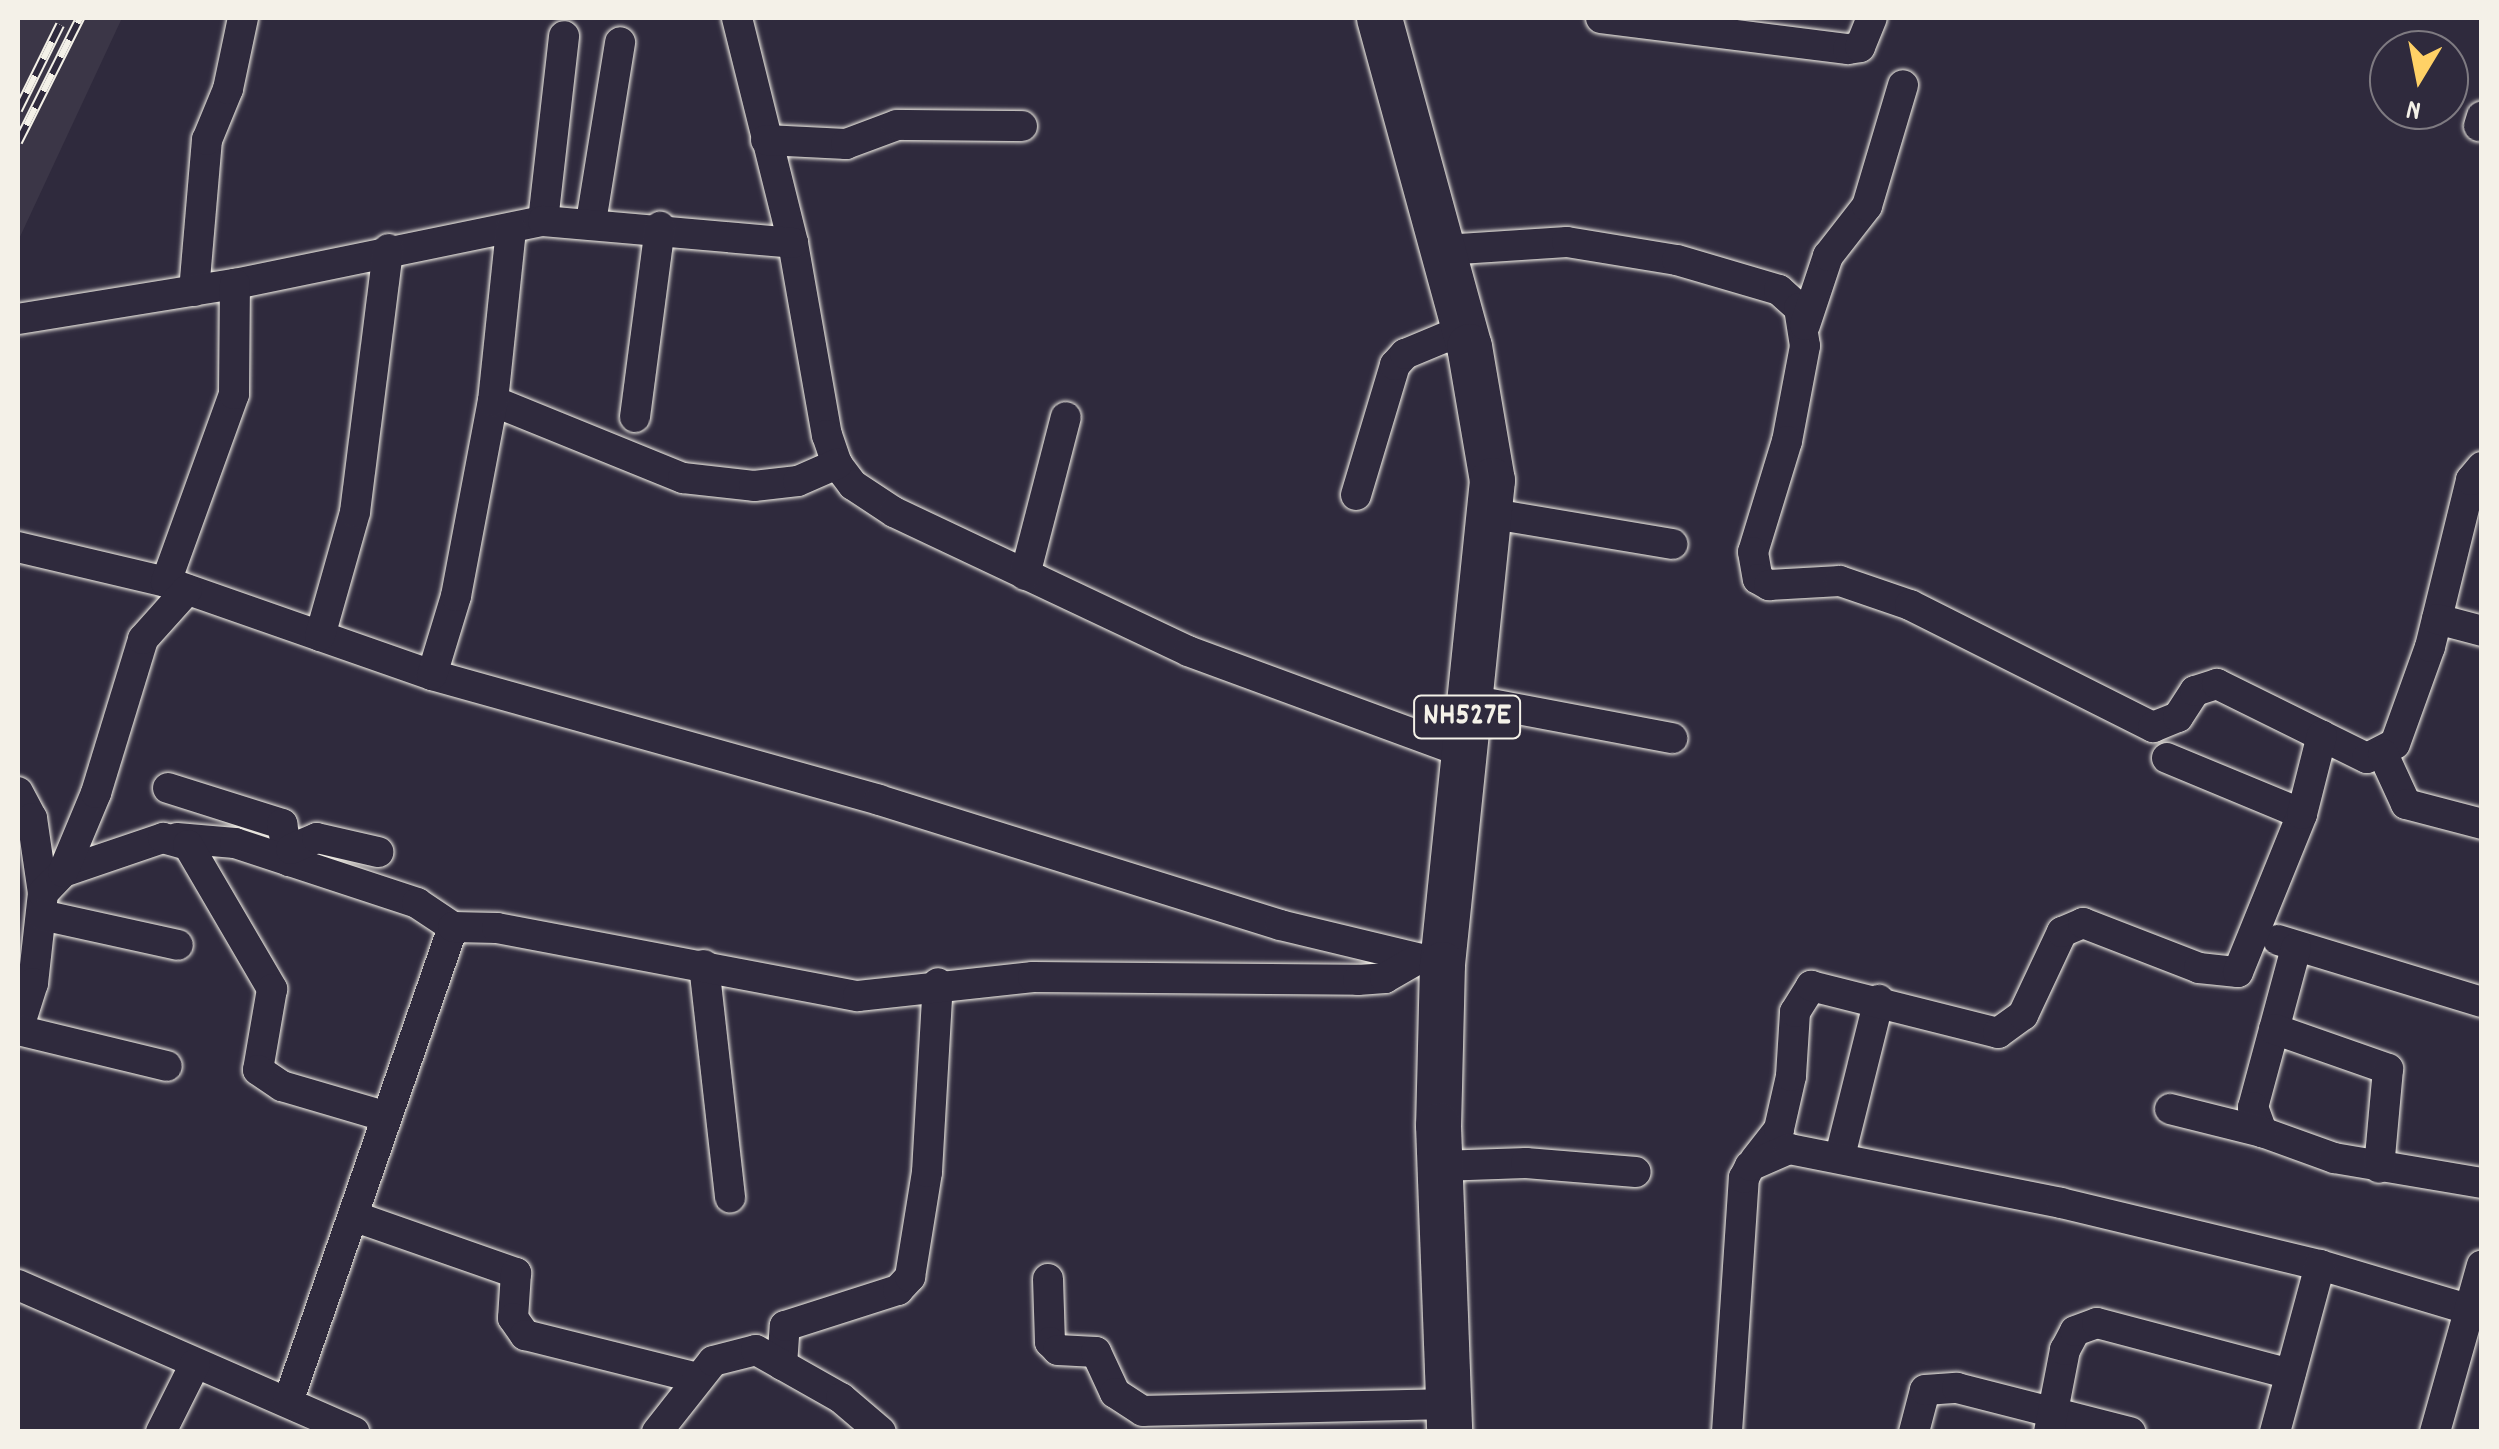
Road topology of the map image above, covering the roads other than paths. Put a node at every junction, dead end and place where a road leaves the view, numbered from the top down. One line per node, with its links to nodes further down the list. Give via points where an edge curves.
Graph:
1 (243, 18): 19 (street, via 228,89 207,140)
2 (738, 18): 10 (street)
3 (1379, 18): 17 (highway, NH527E)
4 (1601, 18): 5 (street, via 1848,49 1860,46)
5 (1872, 18)
6 (564, 36): 11 (street)
7 (620, 42): 12 (street)
8 (1903, 85): 21 (street, via 1867,206 1828,256)
9 (1022, 126): 10 (street, via 897,126 846,144)
10 (766, 140): 15 (street)
11 (543, 221): 12 (street); 14 (street)
12 (591, 222): 13 (street)
13 (660, 227): 15 (street); 24 (street)
14 (512, 229): 16 (street); 23 (street)
15 (793, 243): 26 (street)
16 (388, 249): 18 (street); 36 (street, via 355,512)
17 (1444, 250): 21 (street, via 1554,241 1677,260 1779,290 1800,308); 22 (highway, NH527E)
18 (234, 284): 19 (street); 33 (street, via 234,394)
19 (194, 291): 20 (street)
20 (18, 320)
21 (1805, 324): 39 (street, via 1787,440 1753,552 1758,579 1769,585 1840,581 1910,605 2154,726 2178,717 2195,691 2217,684)
22 (1465, 329): 28 (street, via 1405,354 1395,365); 29 (highway, NH527E, via 1487,436)
23 (494, 401): 26 (street, via 682,478 754,486 798,481); 37 (street, via 456,596)
24 (635, 417)
25 (1066, 417): 32 (street)
26 (836, 464): 32 (street, via 894,512)
27 (2482, 466): 34 (street, via 2471,480)
28 (1356, 494)
29 (1493, 514): 30 (street); 38 (highway, NH527E)
30 (1673, 544)
31 (18, 547): 33 (street)
32 (1025, 575): 41 (street, via 1188,651)
33 (177, 586): 36 (street); 51 (street, via 143,639 96,793)
34 (2437, 619): 35 (street); 42 (street, via 2395,744)
35 (2482, 632)
36 (320, 636): 37 (street)
37 (432, 675): 56 (street)
38 (1470, 700): 40 (street); 41 (highway, NH527E)
39 (2322, 735): 42 (street, via 2367,758); 46 (street)
40 (1672, 738)
41 (1462, 752): 56 (highway, NH527E)
42 (2383, 754): 47 (street, via 2406,804)
43 (2167, 758): 46 (street)
44 (168, 788): 50 (street, via 282,824)
45 (18, 792): 51 (street, via 32,818)
46 (2302, 814): 53 (street)
47 (2482, 824)
48 (176, 838): 50 (street); 51 (street, via 146,842); 65 (street, via 188,845 272,989 258,1070 282,1086)
49 (378, 852): 50 (street, via 318,838)
50 (290, 855): 52 (street, via 417,903)
51 (49, 893): 54 (street); 62 (street)
52 (453, 927): 57 (street, via 497,928); 65 (street)
53 (2257, 931): 55 (street); 59 (street, via 2246,962 2225,974 2098,927 2070,925 2022,1016 1998,1033)
54 (178, 944)
55 (2296, 948): 60 (street); 61 (street)
56 (1430, 962): 58 (street, via 1358,980 1033,976); 68 (highway, NH527E)
57 (704, 965): 58 (street, via 858,996); 73 (street)
58 (938, 983): 81 (street, via 927,1172 910,1278 898,1290 785,1326)
59 (1879, 1000): 67 (street); 69 (street, via 1811,986 1800,996 1779,1129)
60 (2482, 1002)
61 (2274, 1028): 66 (street, via 2253,1108); 70 (street, via 2388,1069)
62 (18, 1030): 63 (street)
63 (168, 1066)
64 (2170, 1108): 66 (street)
65 (387, 1118): 74 (street)
66 (2262, 1132): 70 (street)
67 (1840, 1156): 69 (street, via 1789,1148); 75 (street)
68 (1440, 1166): 71 (street); 85 (highway, NH527E)
69 (1750, 1166): 91 (street)
70 (2379, 1168): 72 (street)
71 (1636, 1172)
72 (2482, 1183)
73 (730, 1198)
74 (353, 1216): 83 (street, via 516,1273 513,1318 524,1334); 84 (street)
75 (2320, 1265): 79 (street); 82 (street)
76 (2482, 1265): 79 (street)
77 (1048, 1279): 85 (street, via 1050,1342 1058,1350 1096,1352 1115,1393 1143,1411)
78 (18, 1286): 80 (street)
79 (2471, 1310): 95 (street)
80 (195, 1364): 84 (street); 87 (street)
81 (782, 1364): 83 (street, via 756,1350 739,1351); 90 (street)
82 (2290, 1374): 86 (street, via 2098,1324 2075,1331 2064,1350); 94 (street)
83 (694, 1377): 89 (street)
84 (288, 1402): 88 (street)
85 (1449, 1418)
86 (2052, 1422): 92 (street, via 1939,1388 1925,1390); 93 (street)
87 (161, 1432)
88 (354, 1432)
89 (657, 1432)
90 (881, 1432)
91 (1727, 1432)
92 (1914, 1432)
93 (2130, 1432)
94 (2275, 1432)
95 (2435, 1432)

